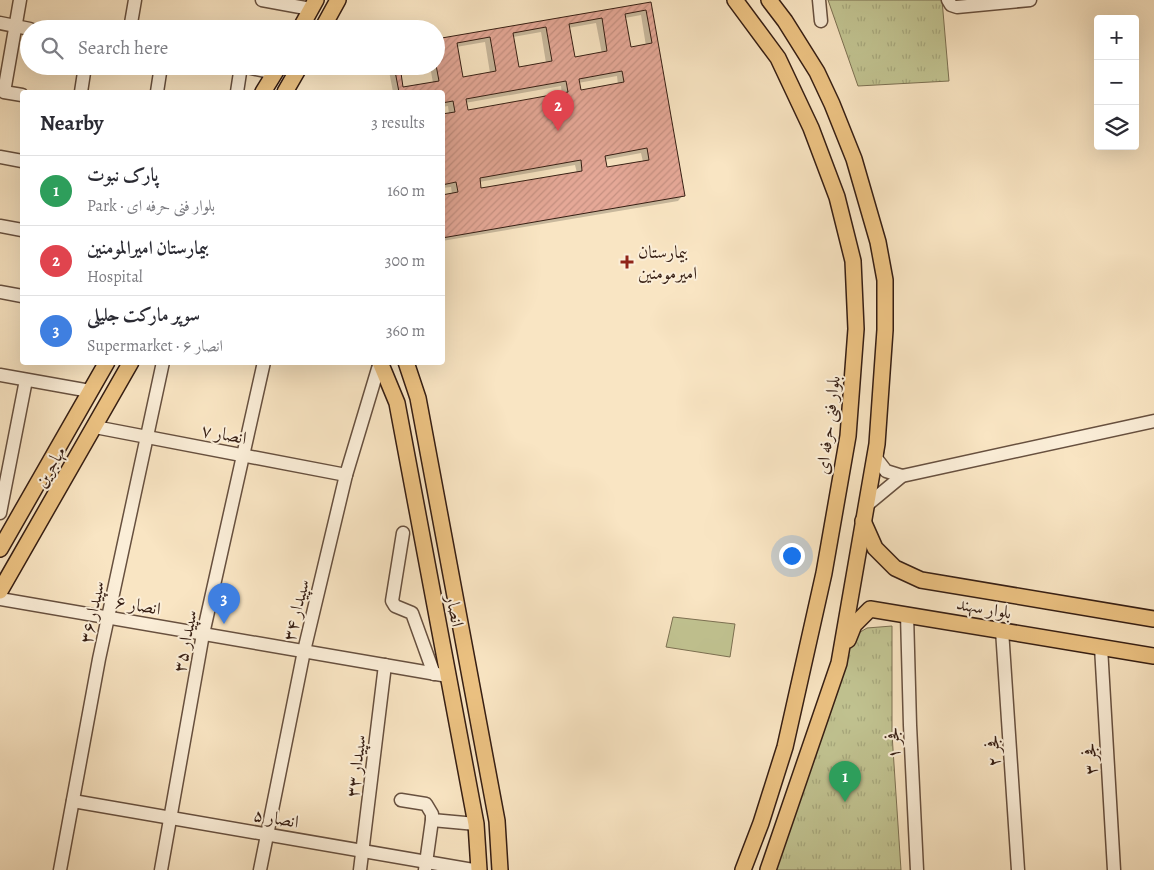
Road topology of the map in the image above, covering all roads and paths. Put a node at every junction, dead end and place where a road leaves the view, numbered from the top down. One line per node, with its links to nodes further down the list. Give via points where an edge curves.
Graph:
1 (20, 0): 17 (street)
2 (135, 0): 11 (street)
3 (262, 0): 10 (street)
4 (338, 0): 14 (main road)
5 (735, 0): 89 (main road, بلوار فنی حرفه ای, via 778,58 811,128 837,197 853,261 856,329 848,436 824,573 785,747)
6 (769, 0): 49 (main road, via 817,72 832,104 854,159 878,242 885,280 886,330)
7 (819, 0): 15 (street)
8 (1029, 0): 9 (street, via 957,7)
9 (950, 2)
10 (314, 5): 12 (main road); 13 (main road)
11 (132, 20)
12 (305, 20)
13 (322, 20)
14 (326, 20)
15 (821, 20)
16 (0, 23): 17 (street)
17 (16, 26): 18 (street); 29 (street, via 4,92)
18 (20, 27)
19 (84, 75): 24 (street)
20 (160, 75): 25 (street)
21 (240, 75): 26 (street)
22 (274, 75): 27 (main road)
23 (295, 75): 28 (main road)
24 (81, 90)
25 (157, 90)
26 (236, 90)
27 (265, 90)
28 (286, 90)
29 (20, 94)
30 (0, 157): 31 (street)
31 (20, 161)
32 (0, 226): 33 (street)
33 (20, 227)
34 (0, 292): 35 (street)
35 (20, 296)
36 (106, 365): 45 (main road, مهاجرین)
37 (129, 365): 47 (main road, مهاجرین)
38 (162, 365): 48 (street, سپیدار ۳۶)
39 (263, 365): 50 (street, سپیدار ۳۵)
40 (379, 365): 51 (street, سپیدار ۳۴)
41 (381, 365): 54 (main road, انصار, via 397,403)
42 (407, 365): 53 (main road, انصار, via 418,398)
43 (0, 376): 44 (street)
44 (26, 380): 45 (street); 56 (street)
45 (90, 391): 59 (main road, مهاجرین)
46 (1154, 421): 52 (street)
47 (95, 427): 48 (street, انصار ۷); 60 (main road, مهاجرین)
48 (148, 436): 50 (street, انصار ۷); 63 (street, سپیدار ۳۶)
49 (878, 444): 52 (street, via 876,458 886,471); 55 (main road)
50 (244, 455): 51 (street, انصار ۷); 66 (street, سپیدار ۳۵)
51 (346, 474): 68 (street, سپیدار ۳۴)
52 (902, 476): 55 (street)
53 (435, 490): 54 (main road); 73 (main road, انصار)
54 (414, 494): 72 (main road, انصار)
55 (867, 505): 57 (main road)
56 (0, 512)
57 (863, 521): 64 (main road, بلوار سهند, via 875,548 895,568 921,580); 70 (main road)
58 (403, 533): 72 (street, via 392,601 395,606 412,613)
59 (0, 549)
60 (0, 591)
61 (0, 599): 63 (street, انصار ۶)
62 (907, 614): 65 (main road, بلوار سهند); 70 (main road, بلوار سهند, via 870,608 854,625); 91 (street, فجر ۱)
63 (108, 618): 66 (street, انصار ۶); 75 (street, سپیدار ۳۶)
64 (1154, 619)
65 (1002, 630): 67 (main road, بلوار سهند); 92 (street, فجر ۲)
66 (203, 634): 68 (street, انصار ۶); 76 (street, سپیدار ۳۵)
67 (1100, 646): 69 (main road, بلوار سهند); 93 (street, فجر ۳)
68 (304, 651): 71 (street, انصار ۶); 79 (street, سپیدار ۳۴)
69 (1154, 656)
70 (839, 663): 90 (main road)
71 (386, 665): 72 (street, انصار ۶); 80 (street, سپیدار ۳۳)
72 (441, 675): 73 (main road); 78 (main road, انصار)
73 (470, 678): 88 (main road, انصار, via 498,821)
74 (401, 800): 77 (street, via 426,804)
75 (73, 801): 76 (street, انصار ۵); 82 (street, سپیدار ۳۶)
76 (170, 818): 79 (street, انصار ۵); 83 (street, سپیدار ۳۵)
77 (432, 820): 78 (street); 81 (street)
78 (476, 824): 87 (main road, انصار)
79 (268, 835): 80 (street, انصار ۵); 84 (street, سپیدار ۳۴)
80 (363, 851): 81 (street, انصار ۵); 85 (street, سپیدار ۳۳)
81 (426, 866): 86 (street, انصار ۵)
82 (60, 870)
83 (161, 870)
84 (260, 870)
85 (360, 870)
86 (473, 870)
87 (479, 870)
88 (500, 870)
89 (743, 870)
90 (768, 870)
91 (917, 870)
92 (1018, 870)
93 (1114, 870)

